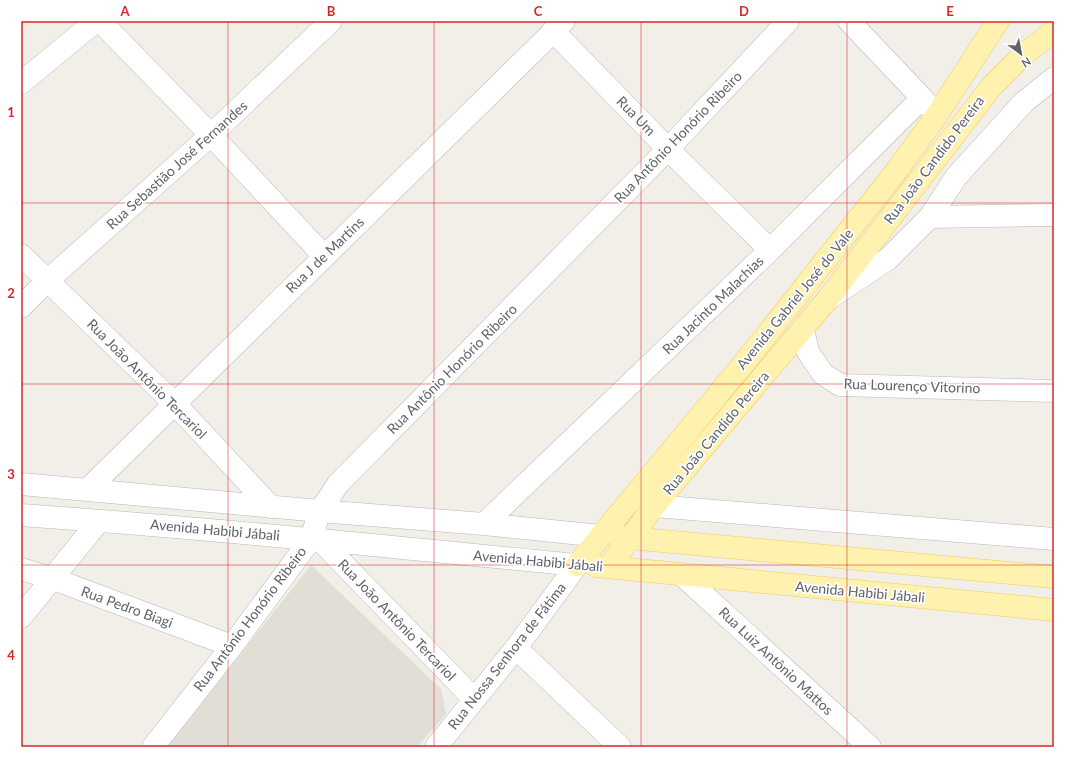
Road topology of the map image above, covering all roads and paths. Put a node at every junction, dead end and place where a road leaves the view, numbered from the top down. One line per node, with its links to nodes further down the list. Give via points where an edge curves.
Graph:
1 (96, 21): 10 (street)
2 (100, 21): 13 (street)
3 (331, 21): 13 (street, Rua Sebastião José Fernandes)
4 (788, 21): 14 (street, Rua Antônio Honório Ribeiro)
5 (849, 21): 11 (street)
6 (998, 21): 12 (main road, Avenida Gabriel José do Vale)
7 (559, 26): 14 (street, Rua Um); 19 (street, Rua J de Martins)
8 (1054, 31): 21 (main road, Rua João Candido Pereira, via 1023,55 992,86)
9 (1054, 78): 16 (street, Rua João Candido Pereira, via 1024,102 956,177)
10 (21, 83)
11 (922, 98): 12 (street); 17 (street, Rua Jacinto Malachias)
12 (937, 115): 34 (main road, Avenida Gabriel José do Vale, via 894,174 754,351)
13 (211, 136): 19 (street); 20 (street, Rua Sebastião José Fernandes)
14 (668, 149): 17 (street, Rua Um); 30 (street, Rua Antônio Honório Ribeiro, via 338,484)
15 (1054, 215): 16 (street)
16 (930, 217): 21 (street, Rua João Candido Pereira, via 888,259)
17 (770, 250): 33 (street, Rua Jacinto Malachias)
18 (21, 255): 20 (street, Rua João Antônio Tercariol)
19 (324, 256): 25 (street, Rua J de Martins)
20 (47, 281): 22 (street, Rua Sebastião José Fernandes); 25 (street, Rua João Antônio Tercariol)
21 (827, 300): 23 (main road, Rua João Candido Pereira)
22 (21, 307)
23 (803, 329): 24 (street, Rua Lourenço Vitorino, via 808,352 823,374 840,385); 28 (main road, Rua João Candido Pereira)
24 (1054, 391)
25 (174, 403): 27 (street, Rua J de Martins); 29 (street, Rua João Antônio Tercariol)
26 (21, 484): 27 (street, Avenida Habibi Jábali)
27 (87, 490): 29 (street, Avenida Habibi Jábali)
28 (654, 506): 35 (main road, Rua João Candido Pereira); 36 (street)
29 (271, 507): 30 (street, Avenida Habibi Jábali)
30 (320, 511): 33 (street, Avenida Habibi Jábali); 37 (street, Rua Antônio Honório Ribeiro)
31 (21, 515): 32 (street, Avenida Habibi Jábali)
32 (99, 520): 37 (street, Avenida Habibi Jábali); 43 (street)
33 (484, 524): 34 (street, Avenida Habibi Jábali)
34 (601, 536): 35 (main road, Avenida Habibi Jábali); 38 (main road, Avenida Gabriel José do Vale)
35 (630, 538): 39 (main road, Rua João Candido Pereira); 42 (main road, Avenida Habibi Jábali)
36 (1054, 539)
37 (316, 540): 38 (street, Avenida Habibi Jábali); 46 (street, Rua Antônio Honório Ribeiro); 48 (street, Rua João Antônio Tercariol)
38 (577, 565): 39 (main road, Avenida Habibi Jábali); 47 (street, Rua Nossa Senhora de Fátima)
39 (609, 567): 41 (main road, Avenida Habibi Jábali)
40 (21, 569): 43 (street, Rua Pedro Biagi)
41 (682, 575): 44 (main road, Avenida Habibi Jábali); 52 (street, Rua Luiz Antônio Mattos)
42 (1054, 577)
43 (51, 578): 45 (street); 46 (street, Rua Pedro Biagi)
44 (1054, 610)
45 (21, 617)
46 (232, 646): 49 (street, Rua Antônio Honório Ribeiro)
47 (516, 648): 48 (street, Rua Nossa Senhora de Fátima); 51 (street)
48 (474, 699): 50 (street, Rua Nossa Senhora de Fátima)
49 (153, 747)
50 (436, 747)
51 (620, 747)
52 (870, 747)

